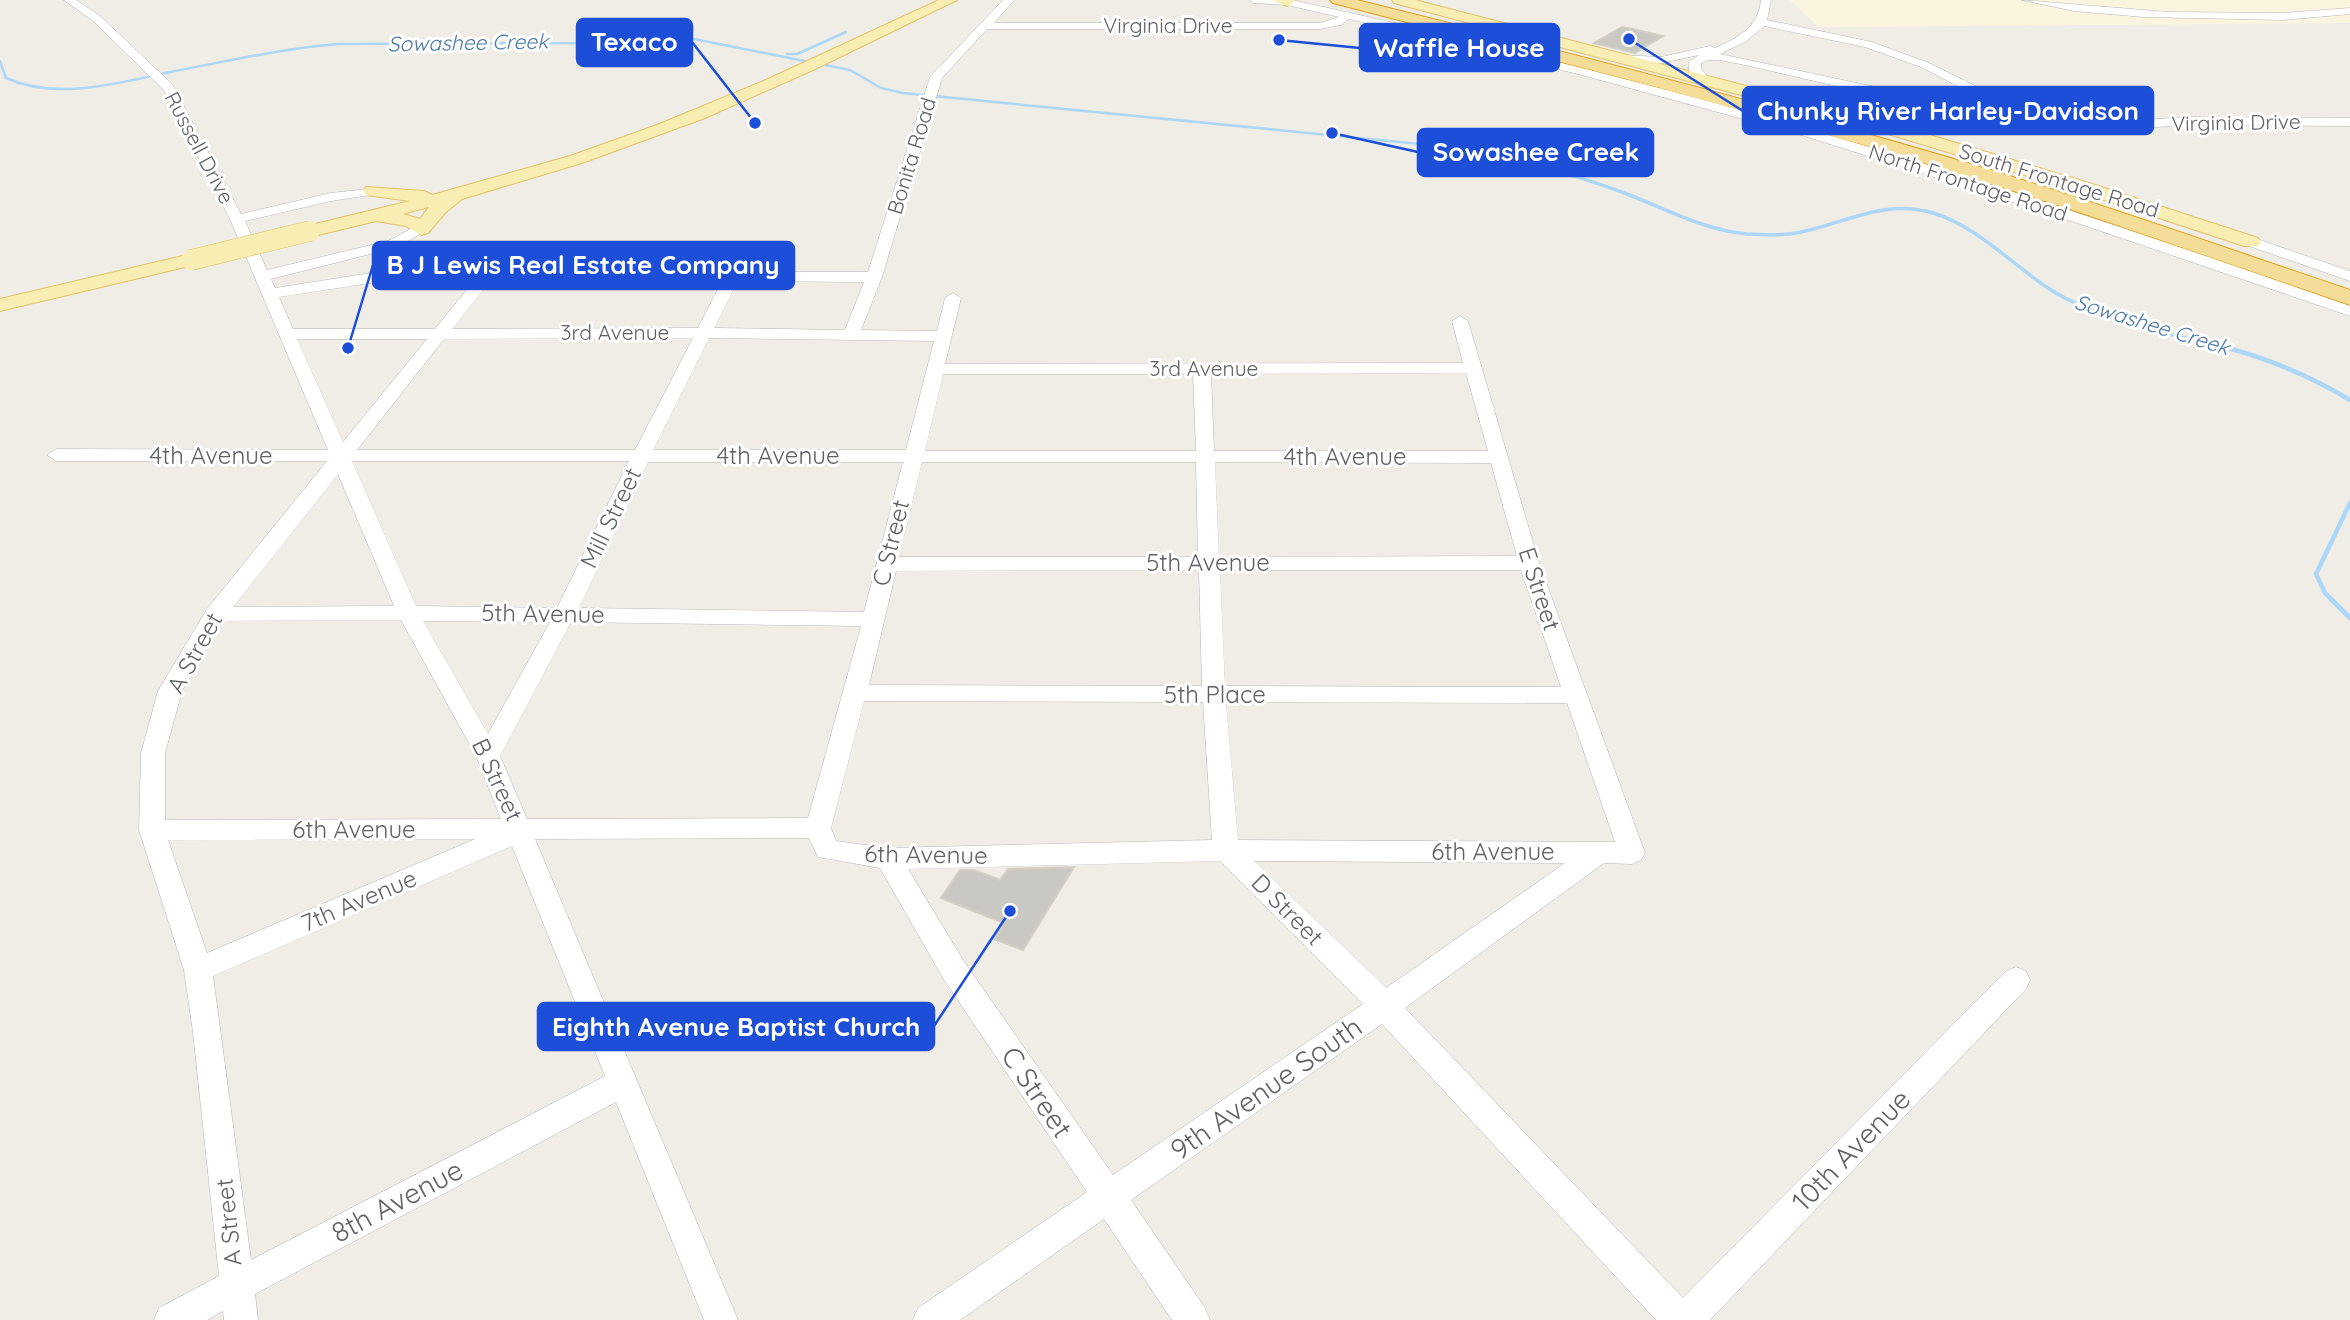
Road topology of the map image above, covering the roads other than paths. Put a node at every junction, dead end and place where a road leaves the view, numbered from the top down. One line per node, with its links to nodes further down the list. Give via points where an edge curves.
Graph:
1 (69, 0): 25 (street, Russell Drive, via 129,47 167,87)
2 (950, 0): 24 (main road, via 777,81 622,144)
3 (1009, 0): 16 (street, Bonita Road)
4 (1254, 0): 11 (street, North Frontage Road)
5 (1314, 0): 14 (highway)
6 (1338, 0): 14 (highway)
7 (1366, 0): 36 (highway, via 1879,137)
8 (1399, 0): 19 (main road, South Frontage Road)
9 (1766, 0): 15 (street)
10 (2027, 0): 12 (street, via 2138,14 2299,17)
11 (1283, 1): 13 (street, North Frontage Road)
12 (2350, 11)
13 (1348, 15): 16 (street, Virginia Drive, via 1320,26); 40 (street, North Frontage Road, via 1648,89 1846,144 2078,217)
14 (1423, 21): 38 (highway, via 1904,150)
15 (1762, 22): 17 (street, via 1753,34); 21 (street, Virginia Drive, via 1898,54)
16 (984, 26): 32 (street, Bonita Road, via 936,77)
17 (1727, 46): 18 (street); 19 (street, via 1661,60)
18 (1706, 56): 20 (street, via 1694,65); 21 (street, via 1926,100)
19 (1618, 58): 20 (main road, South Frontage Road)
20 (1704, 80): 28 (main road, South Frontage Road, via 1981,156)
21 (2014, 108): 22 (street, Virginia Drive, via 2112,126 2187,121)
22 (2350, 122)
23 (372, 191): 24 (main road); 25 (street); 26 (main road, via 378,198)
24 (454, 196): 26 (main road); 27 (main road)
25 (237, 219): 29 (street, Russell Drive)
26 (356, 220): 27 (main road, via 411,221); 39 (main road, bridge)
27 (421, 229): 35 (street, via 393,244)
28 (2251, 243): 30 (street, South Frontage Road); 34 (highway)
29 (249, 252): 35 (street, B Street)
30 (2350, 276)
31 (485, 277): 33 (street); 35 (street, via 384,276); 44 (street, A Street)
32 (874, 277): 33 (street); 45 (street, Bonita Road)
33 (731, 279): 42 (street, Mill Street)
34 (2350, 282)
35 (266, 285): 43 (street, B Street)
36 (2350, 289)
37 (953, 298): 46 (street, C Street)
38 (2350, 298)
39 (0, 305)
40 (2350, 311)
41 (1460, 321): 47 (street, E Street)
42 (704, 333): 44 (street, 3rd Avenue); 45 (street, 3rd Avenue); 52 (street, Mill Street)
43 (289, 334): 44 (street, 3rd Avenue); 51 (street, B Street)
44 (441, 334): 51 (street, A Street)
45 (851, 335): 46 (street, 3rd Avenue)
46 (942, 336): 48 (street, C Street)
47 (1474, 368): 49 (street, 3rd Avenue); 55 (street, E Street)
48 (934, 369): 49 (street, 3rd Avenue); 53 (street, C Street)
49 (1202, 369): 54 (street)
50 (56, 455): 51 (street, 4th Avenue)
51 (342, 456): 52 (street, 4th Avenue); 59 (street, B Street); 60 (street, A Street)
52 (641, 456): 53 (street, 4th Avenue); 61 (street, Mill Street)
53 (914, 456): 54 (street, 4th Avenue); 58 (street, C Street)
54 (1206, 457): 55 (street, 4th Avenue); 56 (street)
55 (1500, 457): 57 (street, E Street)
56 (1209, 563): 57 (street, 5th Avenue); 58 (street, 5th Avenue); 64 (street)
57 (1530, 563): 65 (street, E Street)
58 (887, 564): 62 (street, C Street)
59 (408, 613): 60 (street, 5th Avenue); 61 (street, 5th Avenue); 66 (street, B Street)
60 (215, 614): 68 (street, A Street, via 170,691 153,753)
61 (565, 614): 62 (street, 5th Avenue); 66 (street, Mill Street)
62 (872, 619): 63 (street, C Street)
63 (855, 693): 64 (street, 5th Place); 67 (street, C Street)
64 (1214, 695): 65 (street, 5th Place); 70 (street)
65 (1574, 695): 72 (street, E Street)
66 (488, 756): 69 (street, B Street)
67 (818, 828): 69 (street, 6th Avenue); 73 (street, 6th Avenue, via 827,850)
68 (152, 830): 69 (street, 6th Avenue); 74 (street, A Street)
69 (520, 831): 74 (street, 7th Avenue); 77 (street, B Street)
70 (1226, 850): 71 (street, 6th Avenue); 73 (street, 6th Avenue); 76 (street, D Street)
71 (1599, 853): 72 (street, 6th Avenue); 76 (street, 9th Avenue South)
72 (1632, 853)
73 (888, 859): 78 (street, C Street, via 953,968)
74 (198, 970): 79 (street, A Street)
75 (2016, 980): 86 (street, 10th Avenue)
76 (1384, 1006): 78 (street, 9th Avenue South); 85 (street, D Street)
77 (622, 1083): 79 (street, 8th Avenue); 82 (street, B Street)
78 (1109, 1197): 83 (street, 9th Avenue South); 84 (street, C Street)
79 (236, 1286): 80 (street, 8th Avenue); 81 (street, A Street)
80 (171, 1320)
81 (242, 1320)
82 (720, 1320)
83 (930, 1320)
84 (1194, 1320)
85 (1680, 1320)
86 (1686, 1320)

